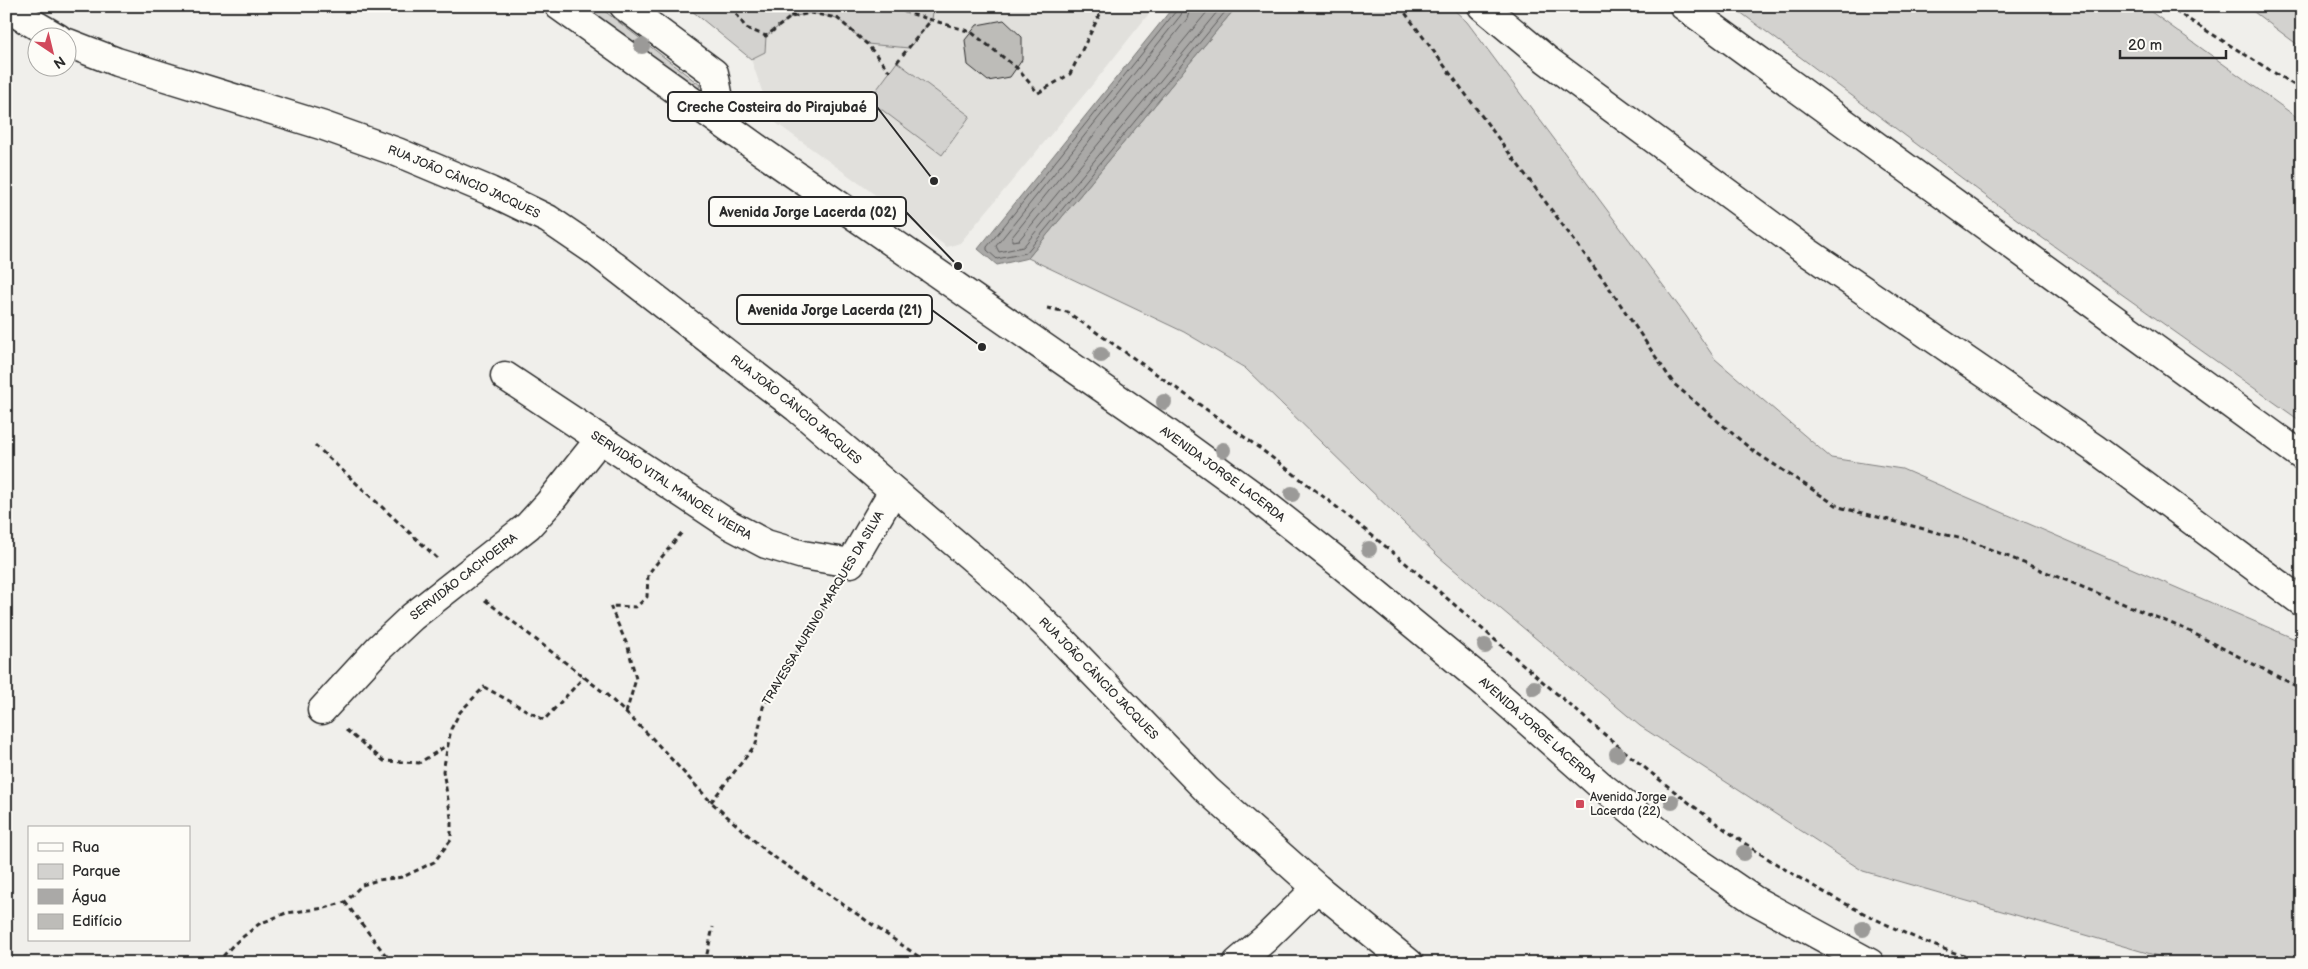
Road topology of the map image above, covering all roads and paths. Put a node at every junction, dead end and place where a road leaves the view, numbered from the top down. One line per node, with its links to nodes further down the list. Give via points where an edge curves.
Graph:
1 (8, 6): 14 (main road)
2 (559, 6): 19 (main road, AVENIDA JORGE LACERDA)
3 (624, 6): 19 (main road, via 714,73)
4 (731, 6): 12 (path, via 746,28 766,36)
5 (797, 6): 12 (path)
6 (886, 6): 13 (path)
7 (1104, 6): 13 (path, via 1070,74 1038,93 1017,68 971,32)
8 (1400, 6): 31 (path, via 1608,286 1674,384 1752,450 1839,507 1970,541 2185,629)
9 (1482, 6): 29 (main road, via 1547,60 1806,251 2094,448)
10 (1684, 6): 24 (main road)
11 (2167, 6): 18 (path)
12 (791, 17): 17 (path, via 811,13 837,18 867,44)
13 (932, 19): 16 (path)
14 (41, 28)
15 (78, 47): 25 (main road, RUA JOÃO CÂNCIO JACQUES, via 397,152 548,219 595,251 789,402)
16 (897, 62)
17 (890, 72)
18 (2302, 90)
19 (724, 124): 45 (main road, AVENIDA JORGE LACERDA, via 1258,499 1479,678 1600,785 1685,853 1754,900)
20 (1037, 306): 46 (path, via 1067,312 1284,465 1370,533 1632,757 1710,819 1777,864 1846,903 1910,936)
21 (505, 376): 22 (main road, SERVIDÃO VITAL MANOEL VIEIRA)
22 (600, 439): 26 (main road, SERVIDÃO VITAL MANOEL VIEIRA); 28 (main road, SERVIDÃO CACHOEIRA, via 528,526)
23 (315, 445): 28 (path)
24 (2302, 456)
25 (893, 491): 27 (main road, TRAVESSA AURINO MARQUES DA SILVA); 36 (main road, RUA JOÃO CÂNCIO JACQUES, via 1011,591 1207,790)
26 (702, 507): 27 (main road, SERVIDÃO VITAL MANOEL VIEIRA, via 766,544 804,556); 33 (path, via 648,574 647,597 636,606 610,606 628,647 636,679)
27 (851, 563): 35 (path, TRAVESSA AURINO MARQUES DA SILVA, via 763,707 756,744)
28 (460, 580): 30 (path); 32 (main road, SERVIDÃO CACHOEIRA, via 412,617 379,648)
29 (2302, 602)
30 (584, 677): 33 (path); 34 (path, via 544,720 484,687 460,712)
31 (2302, 689)
32 (322, 710): 34 (path, via 384,761 418,763)
33 (626, 714): 35 (path)
34 (447, 746): 37 (path, via 442,771 451,818 451,840 434,862 403,877 362,885)
35 (711, 802): 42 (path, via 767,852)
36 (1317, 888): 43 (main road); 44 (main road, RUA JOÃO CÂNCIO JACQUES)
37 (345, 902): 39 (path, via 286,913 260,924 234,944); 40 (path)
38 (712, 926): 41 (path)
39 (218, 963)
40 (395, 963)
41 (705, 963)
42 (928, 963)
43 (1237, 963)
44 (1409, 963)
45 (1870, 963)
46 (1983, 963)

